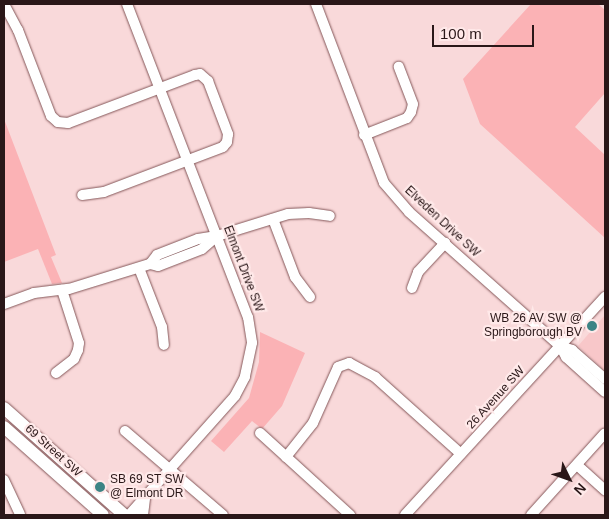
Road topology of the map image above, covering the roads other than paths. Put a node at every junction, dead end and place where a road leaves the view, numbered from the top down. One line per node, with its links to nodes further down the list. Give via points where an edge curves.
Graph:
1 (4, 4): 5 (street, via 56,122 68,123)
2 (127, 4): 5 (street, Elmont Drive SW)
3 (316, 4): 6 (street, Elveden Drive SW)
4 (399, 68): 6 (street, via 412,112 407,118)
5 (160, 87): 7 (street, Elmont Drive SW); 7 (street, via 200,74 208,81 214,95 228,134 227,142 222,147)
6 (364, 135): 12 (street, Elveden Drive SW, via 377,170 390,190)
7 (187, 160): 8 (street, via 104,192); 11 (street, Elmont Drive SW)
8 (82, 195)
9 (330, 216): 10 (street, via 303,212)
10 (273, 218): 11 (street); 16 (street, via 295,277)
11 (217, 236): 13 (street, via 198,239 179,252 157,255 150,264); 32 (street, Elmont Drive SW, via 248,317 251,357 235,396)
12 (444, 243): 14 (street, via 418,272); 20 (street, Elveden Drive SW)
13 (139, 268): 15 (street); 19 (street, via 162,327)
14 (412, 288)
15 (62, 290): 18 (street, via 34,293); 21 (street, via 79,343 74,359)
16 (310, 297)
17 (605, 297): 20 (street, 26 Avenue SW)
18 (4, 304)
19 (164, 345)
20 (560, 346): 22 (street, via 572,350); 23 (street, via 566,358); 29 (street, 26 Avenue SW)
21 (56, 372)
22 (605, 379)
23 (605, 392)
24 (4, 408): 38 (main road, 69 Street SW)
25 (4, 427): 37 (main road, 69 Street SW)
26 (125, 431): 32 (street)
27 (605, 433): 31 (street)
28 (260, 434): 30 (street)
29 (462, 454): 30 (street, via 375,376 349,363 340,365 314,423); 43 (street, 26 Avenue SW)
30 (286, 457): 42 (street)
31 (577, 465): 34 (street); 44 (street)
32 (171, 469): 35 (street, Elmont Drive SW); 41 (street)
33 (4, 480): 36 (street)
34 (605, 490)
35 (144, 498): 39 (street, Elmont Drive SW); 40 (main road)
36 (20, 515)
37 (103, 515)
38 (124, 515)
39 (129, 515)
40 (142, 515)
41 (223, 515)
42 (350, 515)
43 (405, 515)
44 (531, 515)

